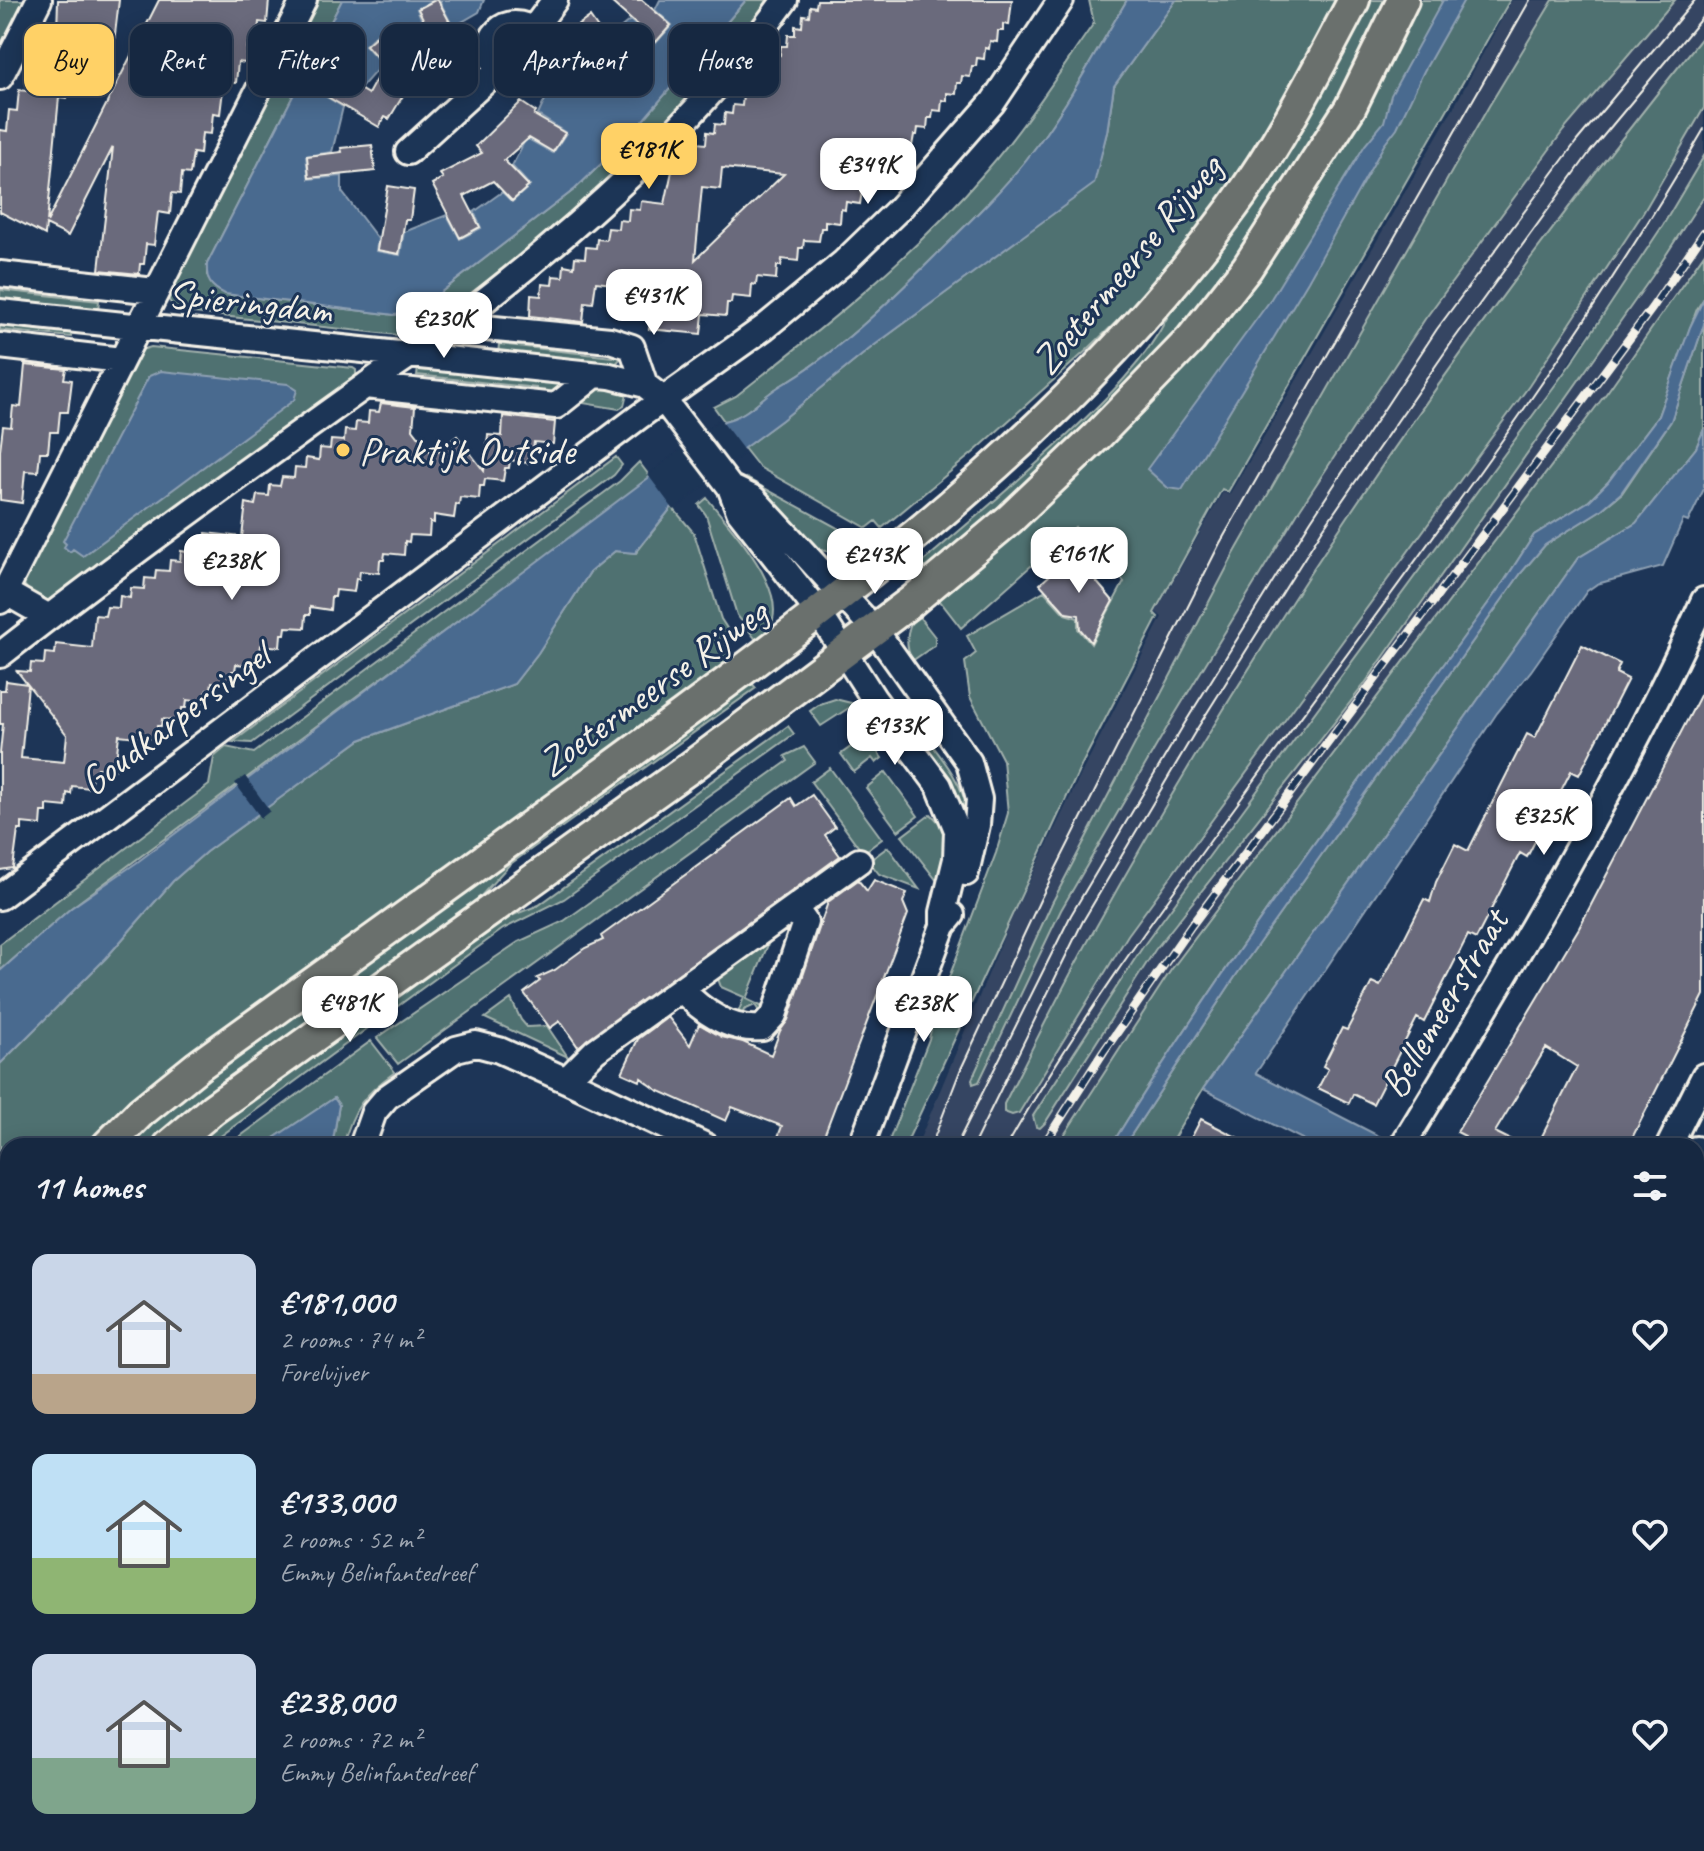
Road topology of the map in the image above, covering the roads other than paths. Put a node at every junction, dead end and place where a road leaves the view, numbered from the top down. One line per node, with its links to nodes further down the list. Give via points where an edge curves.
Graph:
1 (39, 0): 12 (street)
2 (304, 0): 15 (street)
3 (555, 0): 8 (street)
4 (785, 0): 17 (street, via 657,150 576,225)
5 (1061, 0): 24 (street, Goudkarpersingel, via 993,102 899,209 844,262 765,327)
6 (1354, 0): 27 (main road, Zoetermeerse Rijweg, via 1301,100 1235,206 1155,305 1037,430)
7 (1403, 0): 29 (main road, via 1350,108 1247,268 1191,339 1010,519)
8 (537, 24)
9 (494, 36): 10 (street, via 489,47)
10 (494, 63)
11 (494, 74): 13 (street)
12 (0, 77)
13 (408, 152)
14 (0, 274): 15 (street, Spieringdam)
15 (155, 291): 18 (street, Spieringdam)
16 (0, 312): 18 (street, Spieringdam)
17 (453, 325): 20 (street); 24 (street, via 610,340 632,347)
18 (137, 327): 20 (street, Spieringdam); 21 (street)
19 (0, 346): 21 (street)
20 (408, 355): 22 (street, Spieringdam); 23 (street)
21 (121, 360): 25 (street)
22 (595, 375): 23 (street, via 556,406); 24 (street, Spieringdam, via 626,379)
23 (365, 386): 28 (street)
24 (654, 392): 27 (street, via 726,481 753,498); 33 (street, Goudkarpersingel)
25 (2, 597): 28 (street)
26 (1704, 600): 44 (street, Bellemeerstraat, via 1529,933)
27 (830, 604): 29 (street); 30 (street); 39 (main road, Zoetermeerse Rijweg, via 198,1066)
28 (49, 617): 31 (street)
29 (875, 630): 30 (main road); 35 (street, via 969,762 979,799 970,859 951,917)
30 (845, 653): 35 (street, via 939,786 950,810 957,830 956,859); 40 (main road)
31 (0, 655)
32 (859, 861): 34 (street)
33 (0, 897)
34 (795, 908): 36 (street); 36 (street, via 805,922 774,1015 762,1028 745,1029 702,1011)
35 (943, 926): 43 (street)
36 (682, 990): 38 (street, via 595,1051)
37 (1704, 1076): 45 (street)
38 (566, 1080): 41 (street, via 499,1050 476,1044 456,1049 387,1097 374,1112); 42 (street)
39 (115, 1138)
40 (179, 1138)
41 (365, 1138)
42 (689, 1138)
43 (864, 1138)
44 (1407, 1138)
45 (1684, 1138)

